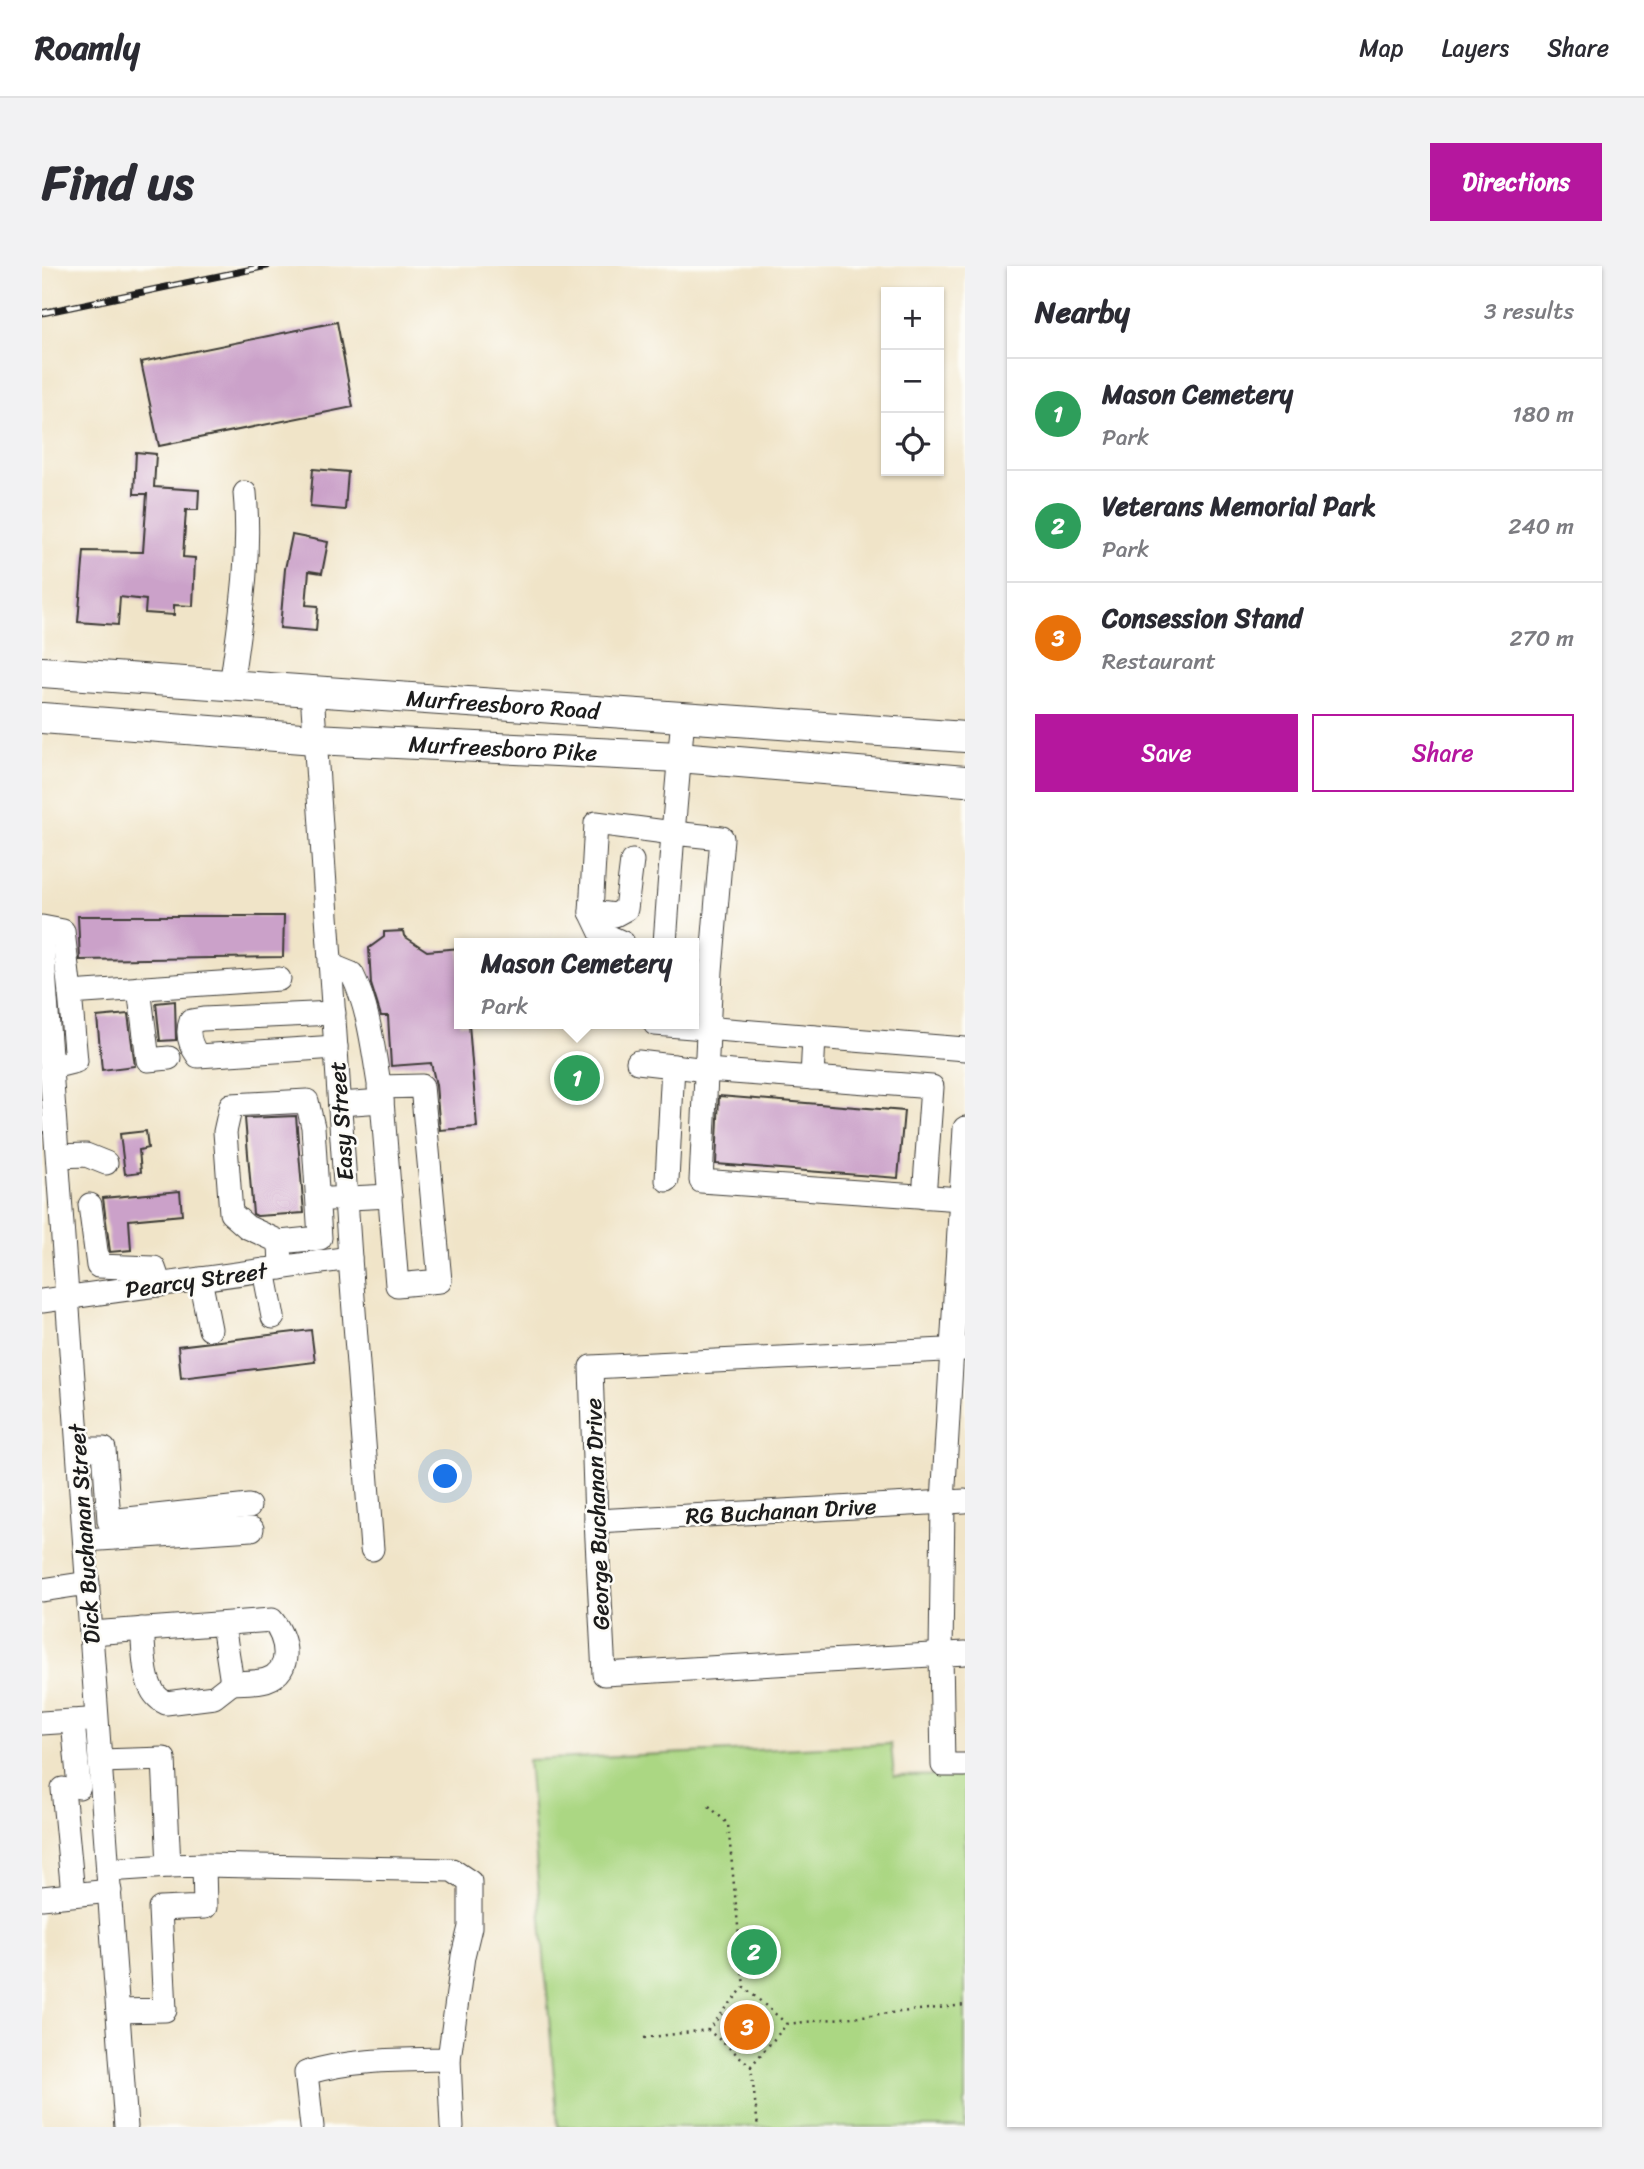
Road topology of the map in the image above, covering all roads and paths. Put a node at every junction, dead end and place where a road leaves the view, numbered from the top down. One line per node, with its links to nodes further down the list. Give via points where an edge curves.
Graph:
1 (246, 493): 3 (street, via 248,558)
2 (42, 672): 3 (main road, Murfreesboro Road)
3 (231, 686): 4 (main road, Murfreesboro Road)
4 (312, 692): 5 (main road, Murfreesboro Road); 8 (street, Easy Street)
5 (683, 717): 7 (main road, Murfreesboro Road); 9 (street)
6 (42, 718): 8 (main road, Murfreesboro Pike)
7 (965, 737)
8 (316, 739): 9 (main road, Murfreesboro Pike); 18 (street, Easy Street)
9 (679, 757): 10 (main road, Murfreesboro Pike); 11 (street)
10 (965, 781)
11 (673, 833): 12 (street); 16 (street); 20 (street, via 722,838)
12 (634, 846): 13 (street, via 626,908 615,915); 13 (street, via 596,823)
13 (591, 912): 15 (street, via 601,933)
14 (42, 927): 23 (street, via 64,931)
15 (612, 938)
16 (665, 938)
17 (42, 942): 19 (street, Dick Buchanan Street)
18 (330, 965): 24 (street, Easy Street); 31 (street, via 352,974 361,993)
19 (43, 968): 27 (street, Dick Buchanan Street)
20 (703, 970): 26 (street)
21 (278, 979): 22 (street)
22 (139, 988): 23 (street); 32 (street, via 148,1060)
23 (70, 993): 35 (street, via 76,1061)
24 (334, 1013): 30 (street, Easy Street); 30 (street, via 203,1019 191,1021 188,1030 198,1056)
25 (699, 1028): 26 (street)
26 (709, 1029): 28 (street); 36 (street)
27 (46, 1032): 35 (street, Dick Buchanan Street)
28 (814, 1037): 29 (street); 37 (street)
29 (965, 1049)
30 (336, 1051): 31 (street); 39 (street, Easy Street)
31 (372, 1052): 38 (street)
32 (169, 1058)
33 (638, 1062): 34 (street)
34 (673, 1066): 36 (street); 44 (street)
35 (52, 1067): 42 (street, Dick Buchanan Street)
36 (707, 1070): 37 (street); 46 (street, via 701,1181)
37 (812, 1078): 46 (street, via 932,1087)
38 (380, 1094): 39 (street); 45 (street); 45 (street, via 422,1086 440,1281 397,1284)
39 (340, 1112): 40 (street); 48 (street, Easy Street)
40 (313, 1127): 47 (street); 53 (street, via 307,1101 231,1105 225,1132 231,1213 247,1227)
41 (965, 1128): 49 (street)
42 (58, 1156): 43 (street, via 86,1155); 52 (street, Dick Buchanan Street)
43 (106, 1163)
44 (667, 1180)
45 (390, 1196): 48 (street)
46 (924, 1196): 49 (street)
47 (319, 1199): 48 (street); 53 (street, via 320,1238)
48 (346, 1199): 54 (street, Easy Street)
49 (961, 1199): 62 (street)
50 (90, 1205): 51 (street)
51 (93, 1236): 52 (street); 57 (street, via 98,1266 155,1268)
52 (64, 1237): 58 (street, Dick Buchanan Street)
53 (280, 1242): 55 (street)
54 (350, 1258): 55 (street, Pearcy Street); 67 (street, Easy Street)
55 (272, 1269): 56 (street, Pearcy Street); 60 (street)
56 (200, 1279): 57 (street, Pearcy Street); 61 (street)
57 (160, 1285): 58 (street, Pearcy Street)
58 (68, 1298): 59 (street, Pearcy Street); 63 (street, Dick Buchanan Street)
59 (42, 1301)
60 (273, 1317)
61 (210, 1329)
62 (958, 1349): 64 (street); 65 (street, George Buchanan Drive, via 591,1367)
63 (79, 1449): 66 (street, Dick Buchanan Street); 66 (street, via 104,1449 109,1521 250,1518)
64 (954, 1501): 65 (street, RG Buchanan Drive); 74 (street)
65 (596, 1521): 74 (street, George Buchanan Drive, via 604,1674)
66 (85, 1540): 68 (street, Dick Buchanan Street)
67 (372, 1549)
68 (88, 1583): 69 (street); 72 (street, Dick Buchanan Street)
69 (42, 1590)
70 (223, 1624): 71 (street); 75 (street); 75 (street, via 272,1620 285,1646 280,1672 265,1680)
71 (142, 1629): 72 (street); 75 (street, via 149,1685 159,1700 214,1697)
72 (91, 1633): 76 (street, Dick Buchanan Street)
73 (965, 1653): 74 (street, George Buchanan Drive)
74 (941, 1654): 80 (street)
75 (232, 1683)
76 (97, 1720): 77 (street); 79 (street, Dick Buchanan Street)
77 (73, 1721): 78 (street); 82 (street)
78 (42, 1723)
79 (100, 1762): 81 (street, Dick Buchanan Street); 85 (street, via 164,1759)
80 (954, 1765)
81 (102, 1785): 82 (street); 86 (street, Dick Buchanan Street)
82 (62, 1789): 87 (street)
83 (709, 1806): 89 (path, via 728,1824)
84 (204, 1865): 85 (street); 91 (street, via 205,1907 160,1909 165,2010); 95 (street, via 452,1870 471,1881 470,1927)
85 (169, 1866): 86 (street)
86 (109, 1881): 87 (street); 91 (street, Dick Buchanan Street)
87 (73, 1894): 88 (street)
88 (42, 1898)
89 (744, 1987): 92 (path); 93 (path)
90 (965, 2005): 92 (path)
91 (118, 2011): 97 (street, Dick Buchanan Street)
92 (786, 2024): 96 (path)
93 (708, 2030): 94 (path); 96 (path)
94 (644, 2038)
95 (449, 2059): 98 (street, via 326,2067 306,2073); 99 (street)
96 (751, 2066): 100 (path)
97 (126, 2127)
98 (312, 2127)
99 (452, 2127)
100 (758, 2127)

